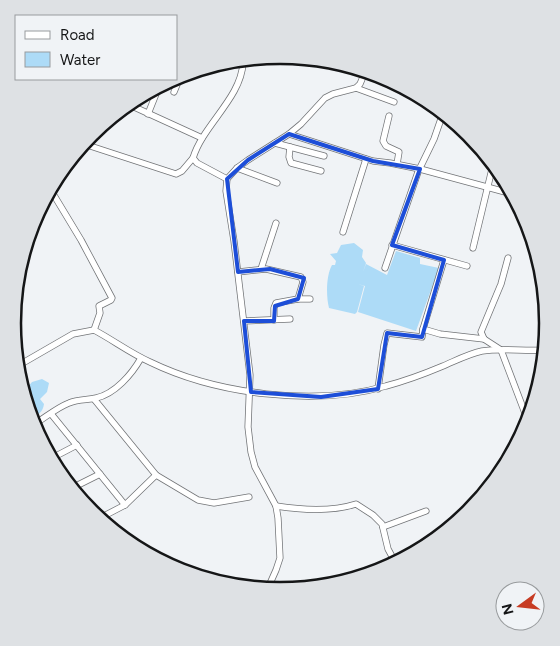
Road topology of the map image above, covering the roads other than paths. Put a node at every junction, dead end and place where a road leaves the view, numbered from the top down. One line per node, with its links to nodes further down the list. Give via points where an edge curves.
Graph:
1 (242, 67): 13 (street, via 232,93)
2 (363, 78): 4 (street)
3 (176, 86): 5 (street)
4 (356, 88): 7 (street); 12 (street, via 325,98)
5 (174, 92)
6 (155, 97): 9 (street)
7 (394, 102)
8 (136, 108): 9 (street)
9 (148, 114): 13 (street)
10 (389, 116): 20 (street, via 383,141 398,152)
11 (440, 120): 22 (street)
12 (289, 134): 14 (street); 19 (street)
13 (202, 138): 18 (street)
14 (275, 143): 16 (street); 21 (street)
15 (91, 146): 18 (street, via 176,174)
16 (290, 147): 17 (street); 23 (street, via 288,157 291,163)
17 (324, 156)
18 (193, 158): 25 (street)
19 (366, 159): 20 (street); 31 (street)
20 (397, 164): 22 (street)
21 (237, 168): 25 (street); 26 (street)
22 (420, 169): 27 (street); 32 (street)
23 (321, 171)
24 (491, 173): 27 (street)
25 (227, 179): 39 (street)
26 (277, 183)
27 (487, 188): 28 (street); 33 (street)
28 (503, 192)
29 (55, 196): 46 (street, via 112,298 99,306 100,314)
30 (276, 223): 38 (street)
31 (343, 232)
32 (392, 245): 35 (street); 37 (street)
33 (474, 248)
34 (508, 258): 47 (street, via 481,332)
35 (444, 260): 36 (street); 45 (street)
36 (467, 266)
37 (385, 268)
38 (261, 269): 39 (street); 40 (street, via 301,277 303,282)
39 (238, 272): 44 (street)
40 (298, 299): 41 (street); 43 (street, via 276,303)
41 (310, 299)
42 (290, 319): 43 (street)
43 (274, 320): 44 (street)
44 (244, 321): 53 (street)
45 (424, 329): 47 (street); 52 (street, via 422,337 387,333)
46 (94, 330): 50 (street); 51 (street, via 73,334)
47 (484, 339): 48 (street)
48 (500, 350): 49 (street); 52 (street, via 474,354); 55 (street)
49 (537, 350)
50 (141, 358): 53 (street, via 194,378); 54 (street, via 115,388)
51 (24, 362)
52 (378, 388): 53 (street, via 321,397)
53 (251, 392): 65 (street, via 248,427 251,452 255,467)
54 (94, 399): 56 (street, via 68,403); 61 (street)
55 (524, 410)
56 (52, 415): 57 (street); 58 (street)
57 (41, 421)
58 (77, 445): 59 (street); 60 (street)
59 (58, 455)
60 (100, 474): 62 (street); 64 (street)
61 (156, 475): 63 (street, via 198,500 214,502); 64 (street)
62 (78, 485)
63 (249, 497)
64 (124, 505): 67 (street)
65 (276, 506): 68 (street, via 296,510 345,508 356,504); 70 (street, via 280,558)
66 (426, 511): 68 (street)
67 (106, 515)
68 (383, 527): 69 (street)
69 (392, 556)
70 (271, 581)

